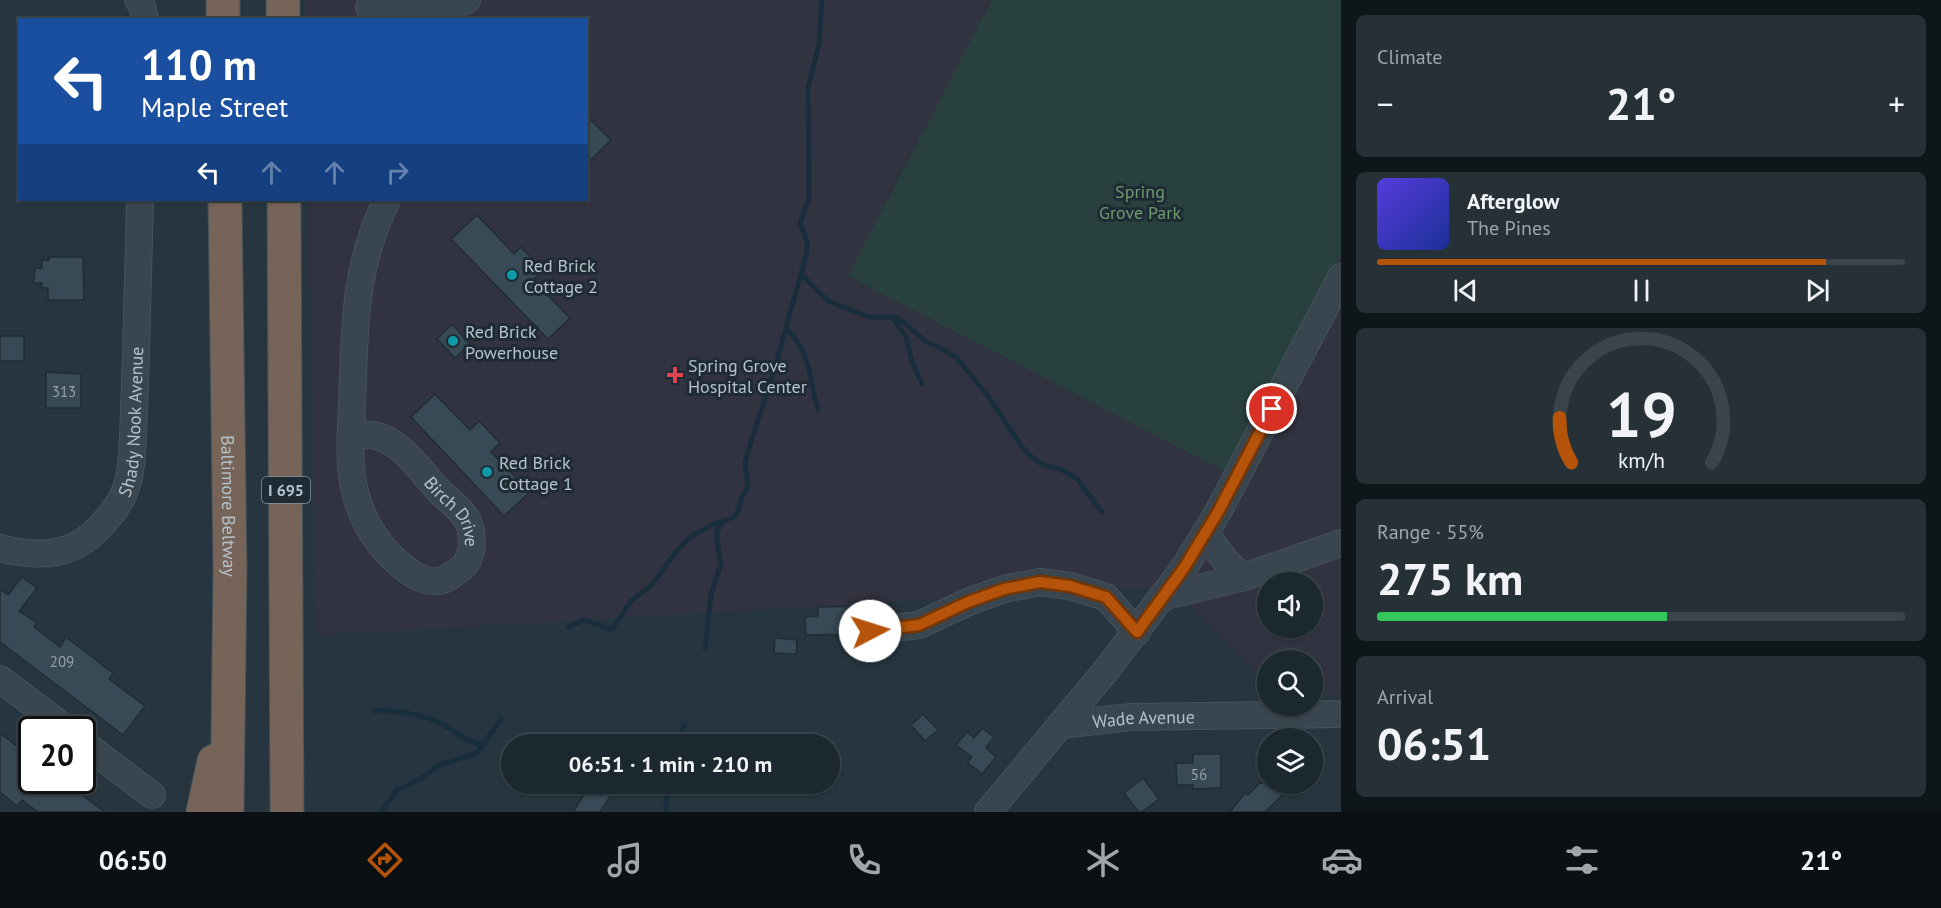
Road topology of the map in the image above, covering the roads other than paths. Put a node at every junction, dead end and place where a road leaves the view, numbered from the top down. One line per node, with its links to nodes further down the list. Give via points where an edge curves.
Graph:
1 (138, 0): 7 (street)
2 (223, 0): 8 (highway)
3 (283, 0): 9 (highway)
4 (467, 0): 6 (street)
5 (369, 7): 6 (street)
6 (427, 15)
7 (145, 18)
8 (223, 18)
9 (283, 18)
10 (140, 201): 18 (street, Shady Nook Avenue, via 135,408 127,485 115,510 99,530 69,550 45,555)
11 (225, 201): 24 (highway, Baltimore Beltway)
12 (284, 201): 30 (highway, I 695)
13 (387, 201): 15 (street, Birch Drive, via 368,246 355,312)
14 (1341, 277): 16 (street)
15 (351, 434): 15 (street, Birch Drive, via 351,475 357,501 380,545 412,574 429,581 444,581 466,563 471,549 472,534 465,516 392,442 374,435)
16 (1206, 531): 19 (street, via 1219,554); 20 (street)
17 (1341, 543): 19 (street)
18 (0, 548)
19 (1244, 577): 20 (street)
20 (1162, 597): 22 (street)
21 (870, 631): 22 (street, via 919,625 1004,589 1040,582 1106,597)
22 (1137, 632): 27 (street)
23 (0, 679): 26 (street)
24 (229, 695): 31 (highway); 32 (highway, Baltimore Beltway)
25 (1341, 714): 27 (street, Wade Avenue, via 1131,717)
26 (49, 716)
27 (1060, 724): 33 (street)
28 (96, 753): 29 (street)
29 (152, 795)
30 (289, 802)
31 (202, 812)
32 (227, 812)
33 (988, 812)

